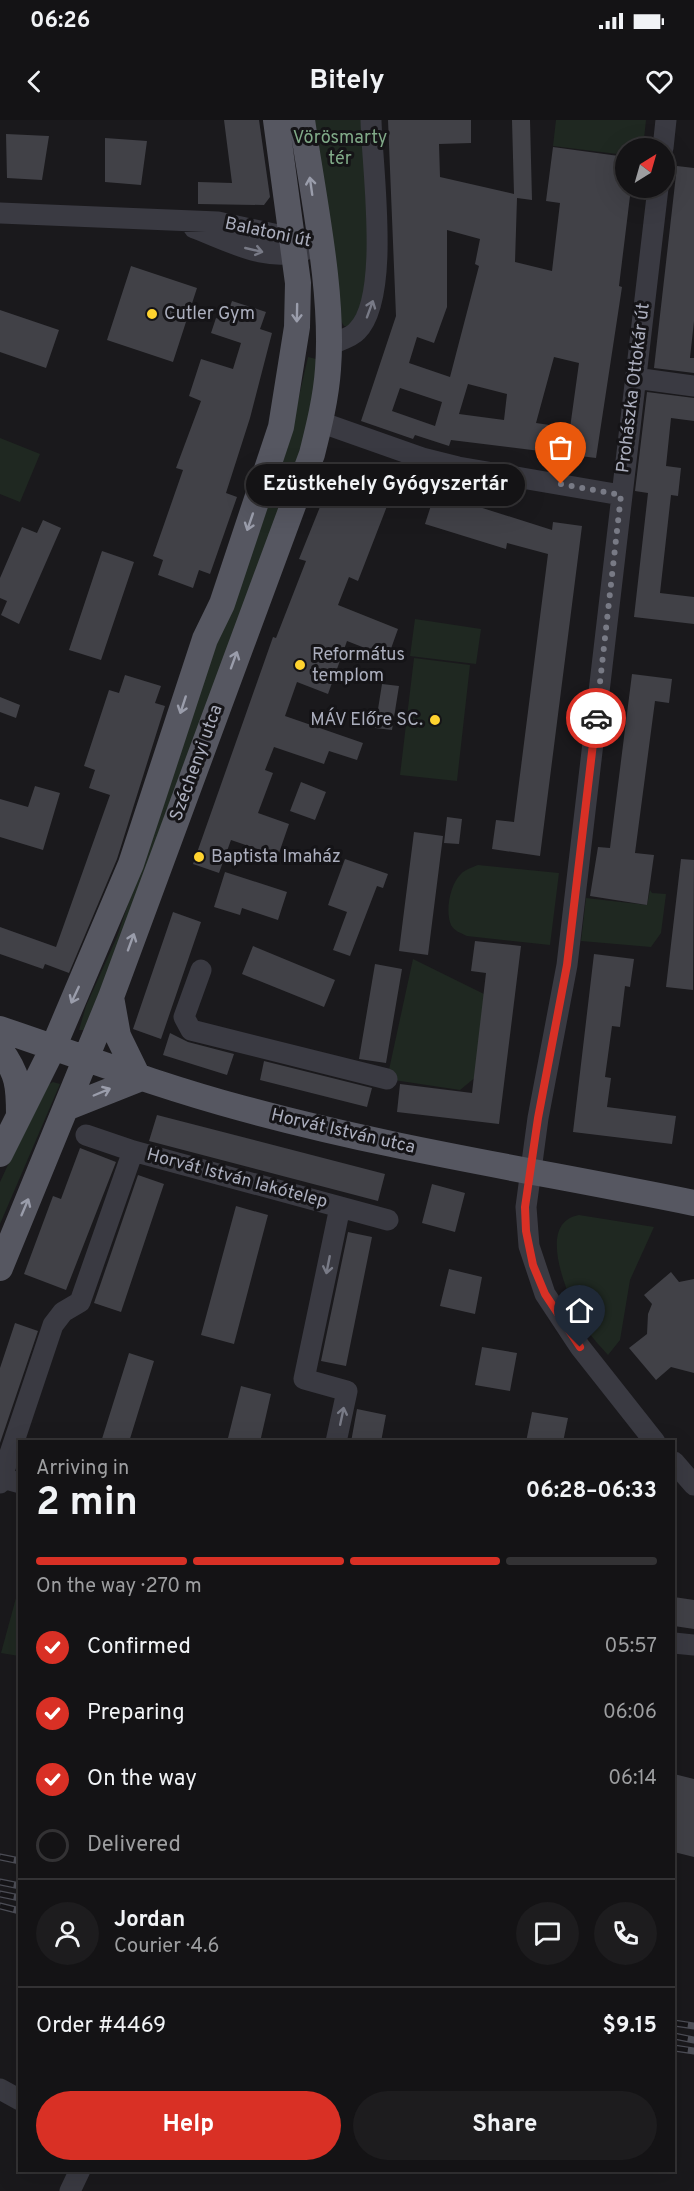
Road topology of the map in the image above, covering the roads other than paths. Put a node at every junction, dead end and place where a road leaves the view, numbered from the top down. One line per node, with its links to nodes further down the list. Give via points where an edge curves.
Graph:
1 (276, 120): 9 (main road)
2 (302, 120): 8 (main road, one-way to 2)
3 (371, 120): 10 (street, one-way to 3, via 357,332 376,294)
4 (666, 120): 5 (street)
5 (664, 138)
6 (657, 198): 11 (street, Prohászka Ottokár út)
7 (0, 213): 9 (street, Balatoni út, via 218,222)
8 (320, 244): 9 (street, Balatoni út); 10 (main road, Széchenyi utca)
9 (293, 246): 18 (main road, Széchenyi utca, one-way to 18, via 298,283 297,327 281,427 222,604 205,639 131,864)
10 (329, 345): 13 (main road, Széchenyi utca)
11 (635, 378): 12 (street); 14 (street, Prohászka Ottokár út)
12 (694, 386)
13 (320, 422): 14 (street, via 459,467); 16 (main road, Széchenyi utca, one-way to 13, via 312,454)
14 (621, 495): 28 (street, Prohászka Ottokár út, via 567,965)
15 (201, 970): 22 (street, via 184,1017 191,1030)
16 (111, 997): 20 (main road, Széchenyi utca); 21 (main road, via 118,1036)
17 (0, 1029): 18 (main road, Horvát István utca)
18 (52, 1048): 20 (main road, Horvát István utca); 24 (main road, Széchenyi utca)
19 (0, 1049): 24 (main road, via 14,1069 19,1087)
20 (85, 1060): 21 (main road, Horvát István utca); 23 (main road, Széchenyi utca)
21 (139, 1079): 23 (main road, one-way to 21); 28 (main road, Horvát István utca, via 242,1109 377,1141)
22 (387, 1079)
23 (66, 1108): 32 (main road, Széchenyi utca, one-way to 23)
24 (19, 1115): 27 (main road, Széchenyi utca)
25 (86, 1135): 26 (street)
26 (133, 1151): 30 (street, Horvát István lakótelep); 33 (street, Horvát István lakótelep, via 80,1302 63,1312 53,1325)
27 (0, 1154)
28 (530, 1171): 29 (main road, Horvát István utca); 35 (street, Prohászka Ottokár út, via 526,1231 533,1265 545,1294 580,1347)
29 (694, 1203)
30 (340, 1208): 31 (street, Horvát István lakótelep); 34 (street, Horvát István lakótelep, via 304,1379 347,1391)
31 (388, 1220)
32 (0, 1268)
33 (19, 1440)
34 (336, 1440)
35 (653, 1440)
36 (18, 1444): 38 (street, Horvát István lakótelep)
37 (675, 1463): 39 (street)
38 (7, 1481)
39 (694, 1485)
40 (675, 1643): 41 (street)
41 (694, 1646)
42 (0, 2089): 43 (street)
43 (18, 2099)
44 (79, 2172): 45 (street)
45 (70, 2191)

